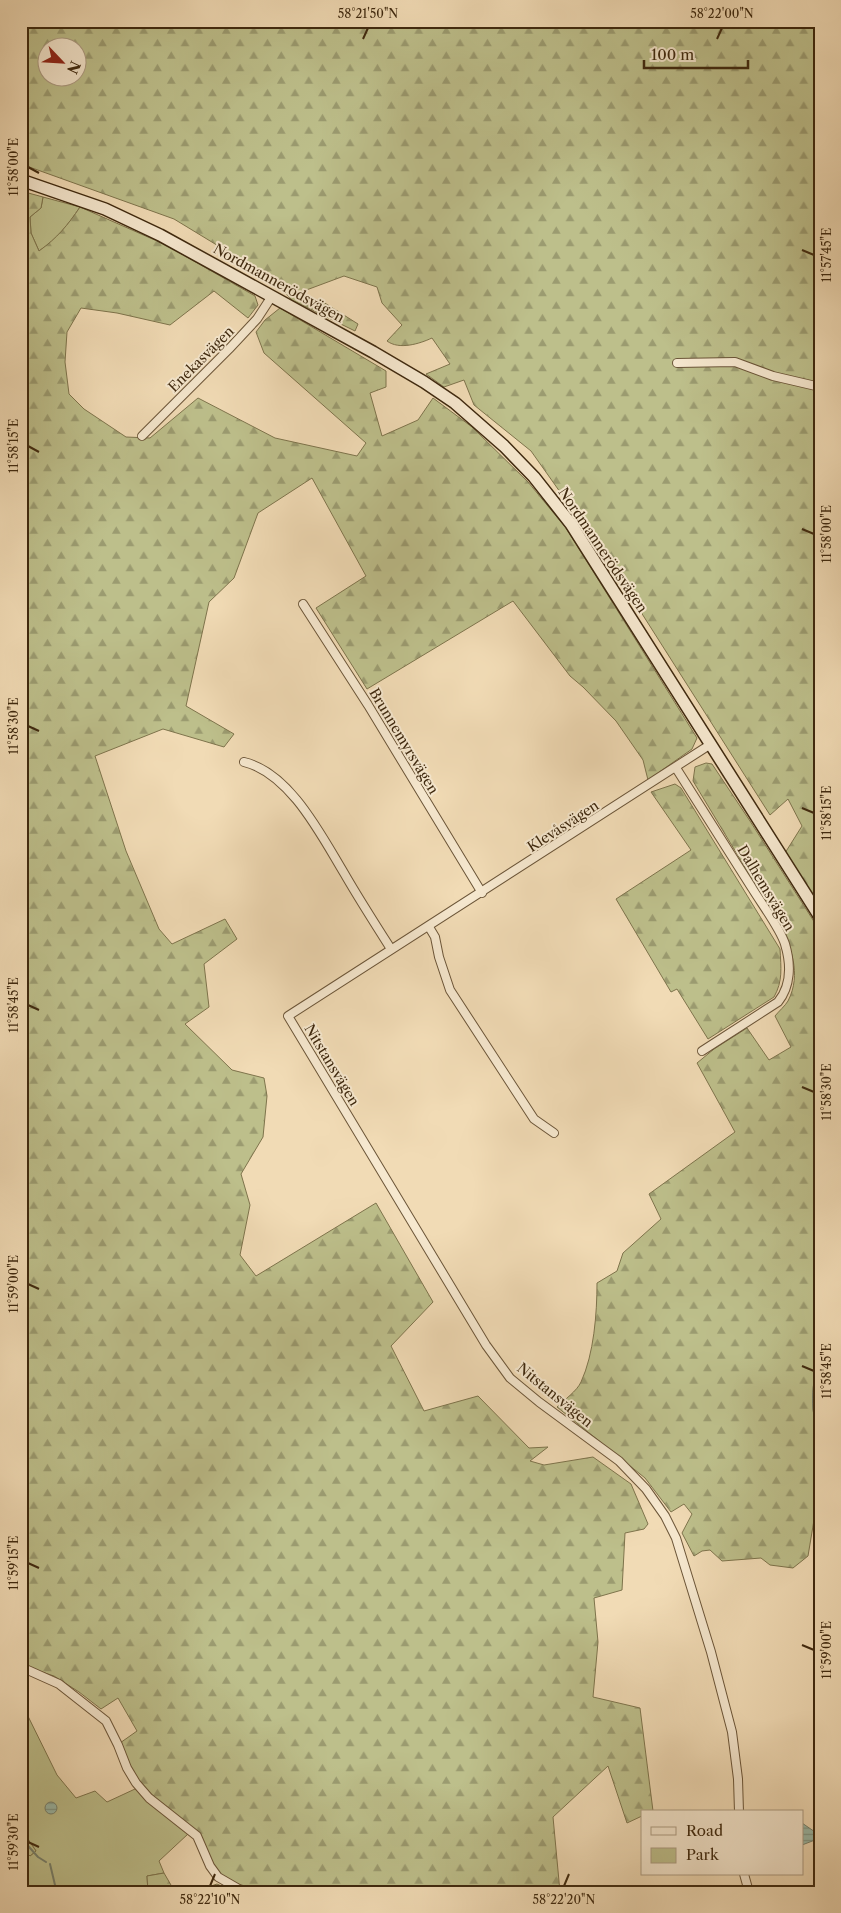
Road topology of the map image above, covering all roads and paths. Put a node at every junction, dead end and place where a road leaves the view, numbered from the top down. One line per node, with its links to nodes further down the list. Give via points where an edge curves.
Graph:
1 (21, 180): 2 (main road, Nordmannerödsvägen, via 105,209)
2 (272, 296): 5 (street, Enekasvägen, via 258,319 230,350); 7 (main road, Nordmannerödsvägen, via 455,403 534,476 571,524)
3 (677, 363): 4 (street, via 735,362 773,376)
4 (820, 387)
5 (142, 436)
6 (303, 604): 10 (street, Brunnemyrsvägen, via 368,704)
7 (711, 744): 9 (street, Klevåsvägen); 11 (main road, Nordmannerödsvägen)
8 (244, 762): 13 (street, via 261,768 279,782 302,808)
9 (676, 768): 10 (street, Klevåsvägen); 15 (street, Dalhemsvägen, via 764,908 784,943 788,961 786,993 778,1002)
10 (482, 893): 12 (street, Klevåsvägen)
11 (820, 917)
12 (429, 927): 13 (street, Klevåsvägen); 16 (street, via 435,937 450,990 534,1119)
13 (391, 948): 14 (street, Klevåsvägen)
14 (288, 1016): 18 (street, Nitstansvägen, via 486,1345 510,1378 619,1461 646,1489 665,1516 676,1538 732,1732)
15 (702, 1051)
16 (554, 1133)
17 (21, 1667): 20 (street, via 59,1684 106,1721 136,1783 149,1798 196,1836 218,1877)
18 (739, 1810)
19 (745, 1876): 21 (street)
20 (244, 1892)
21 (749, 1892)

